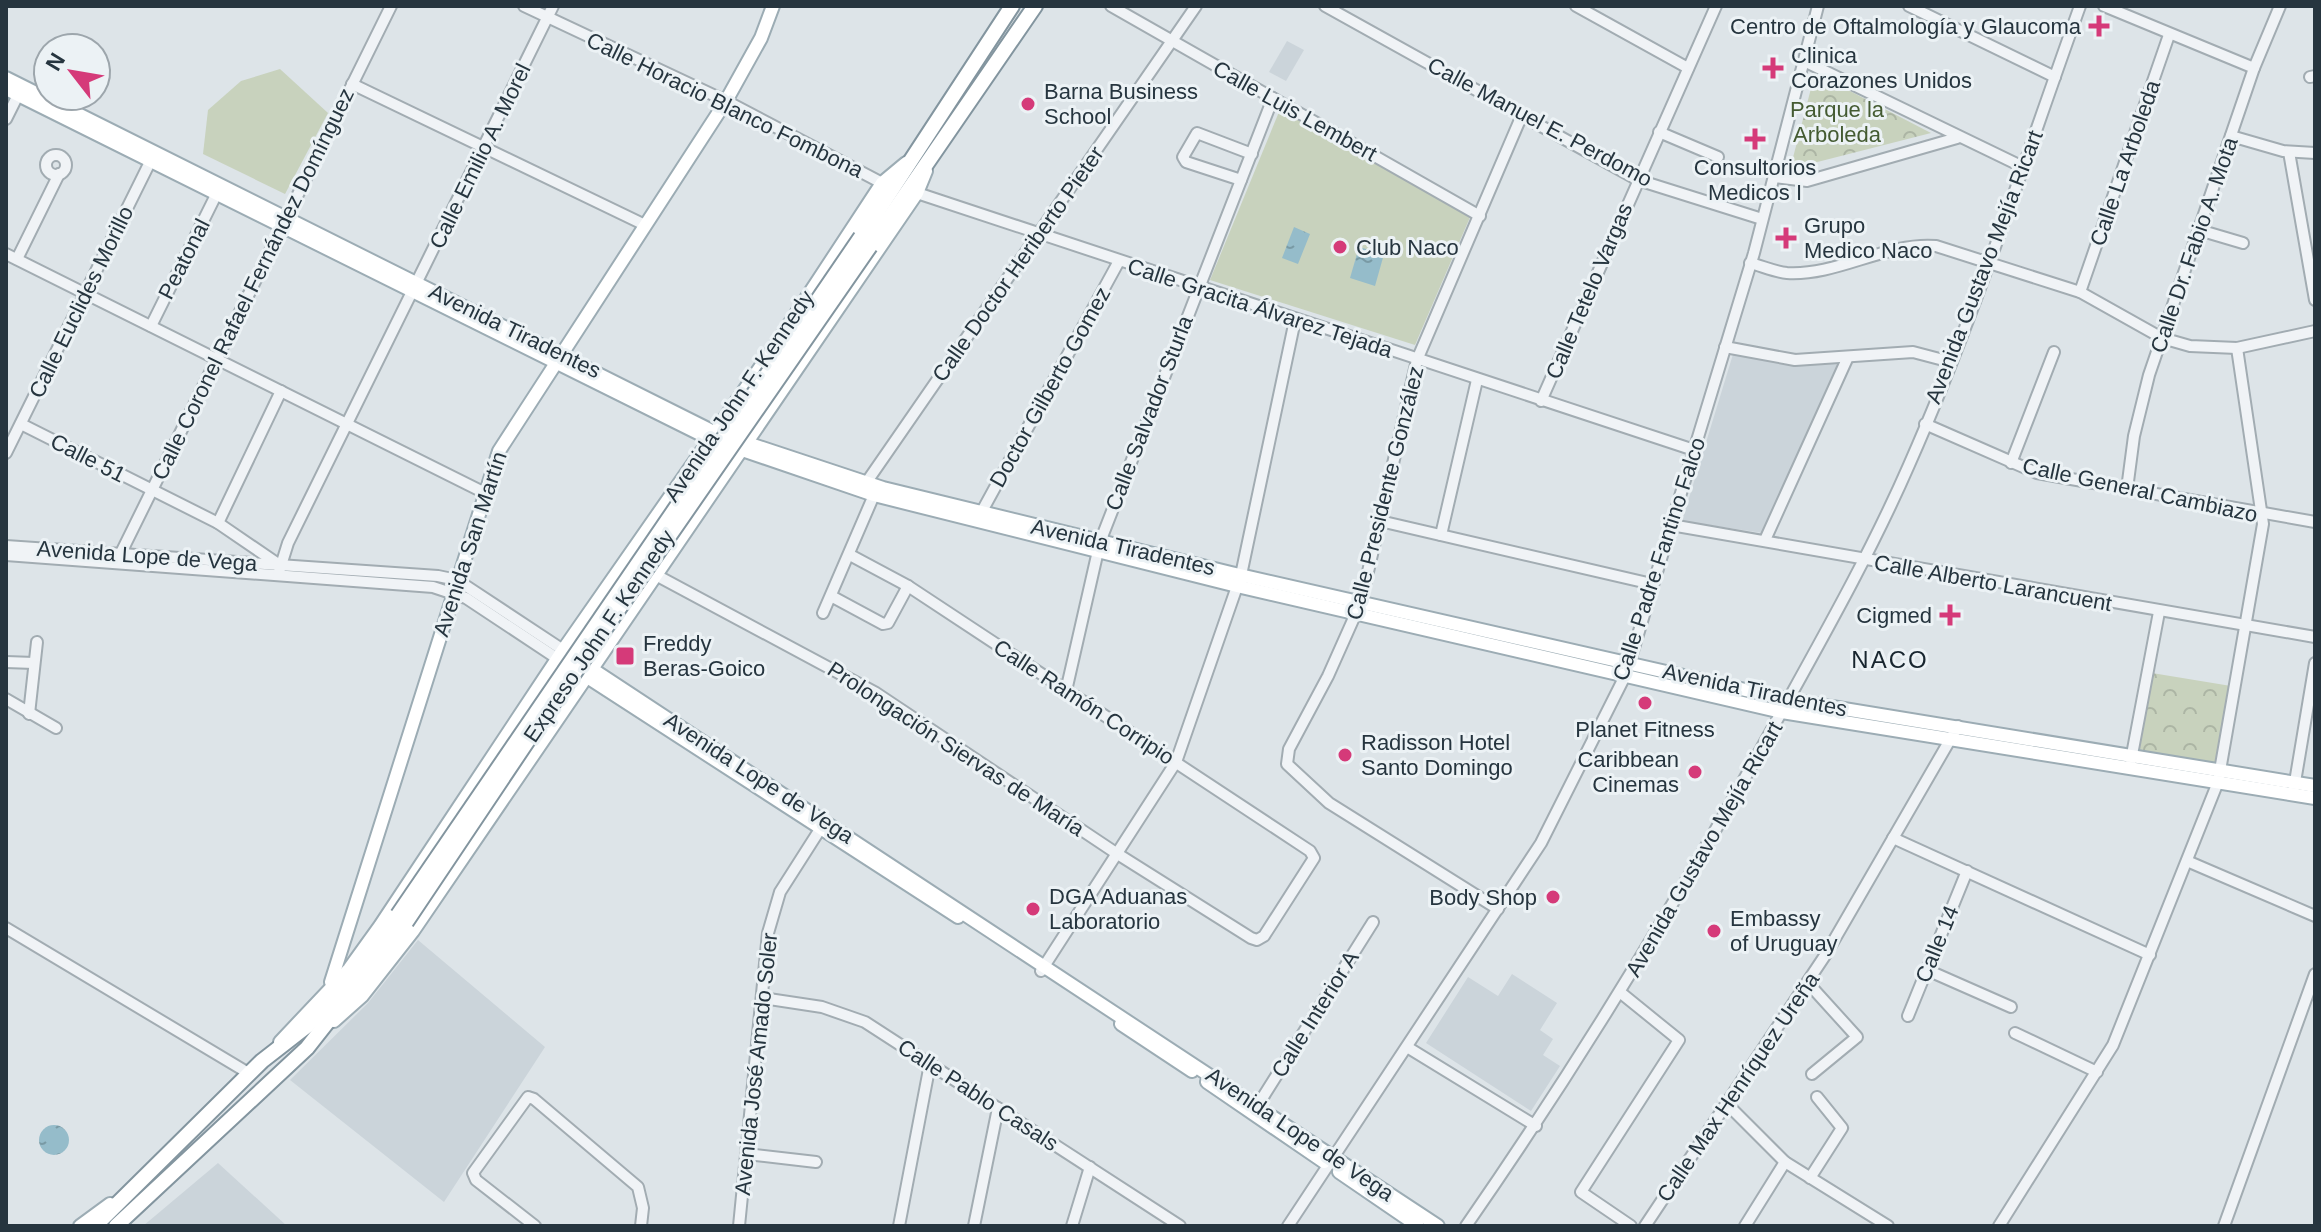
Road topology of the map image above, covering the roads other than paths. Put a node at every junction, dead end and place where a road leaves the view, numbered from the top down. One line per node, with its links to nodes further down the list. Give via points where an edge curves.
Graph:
1 (391, 6): 26 (street, Calle Coronel Rafael Fernández Domínguez)
2 (524, 6): 18 (street, Calle Horacio Blanco Fombona)
3 (553, 6): 18 (street, Calle Emilio A. Morel)
4 (773, 6): 29 (main road, Avenida San Martín)
5 (1012, 6): 42 (highway, Expreso John F. Kennedy)
6 (1035, 6): 41 (highway, Expreso John F. Kennedy)
7 (1111, 6): 20 (street, Calle Luis Lembert)
8 (1196, 6): 20 (street, Calle Doctor Heriberto Pieter)
9 (1325, 6): 30 (street, Calle Manuel E. Perdomo)
10 (1576, 6): 17 (street)
11 (1716, 6): 22 (street, Calle Tetelo Vargas)
12 (1818, 6): 21 (street, Calle Padre Fantino Falco)
13 (1909, 6): 24 (street)
14 (2080, 6): 24 (street, Avenida Gustavo Mejía Ricart)
15 (2104, 6): 19 (street)
16 (2280, 6): 23 (street, Calle Dr. Fabio A. Mota)
17 (1593, 10): 22 (street)
18 (548, 17): 29 (street, Calle Horacio Blanco Fombona); 35 (street, Calle Emilio A. Morel)
19 (2169, 35): 23 (street); 66 (street, Calle La Arboleda)
20 (1171, 43): 28 (street, Calle Luis Lembert); 56 (street, Calle Doctor Heriberto Pieter)
21 (1804, 61): 34 (street); 45 (street, Calle Padre Fantino Falco)
22 (1688, 68): 32 (street, Calle Tetelo Vargas)
23 (2254, 68): 33 (street, Calle Dr. Fabio A. Mota)
24 (2055, 77): 43 (street, Avenida Gustavo Mejía Ricart)
25 (6, 78): 27 (main road, Avenida Tiradentes)
26 (352, 84): 35 (street); 53 (street, Calle Coronel Rafael Fernández Domínguez)
27 (15, 90): 31 (street); 39 (main road, Avenida Tiradentes)
28 (1273, 98): 38 (street, Calle Salvador Sturla); 51 (street, Calle Luis Lembert)
29 (726, 101): 48 (street, Calle Horacio Blanco Fombona); 54 (main road, Avenida San Martín)
30 (1522, 115): 47 (street, Calle Manuel E. Perdomo); 51 (street, Calle Presidente González)
31 (6, 119)
32 (1659, 132): 40 (street); 47 (street, Calle Tetelo Vargas)
33 (2231, 136): 36 (street); 55 (street, Calle Dr. Fabio A. Mota)
34 (1957, 138): 43 (street); 45 (street, via 1807,181)
35 (484, 145): 54 (street); 65 (street, Calle Emilio A. Morel)
36 (2289, 152): 37 (street); 68 (street)
37 (2315, 153)
38 (1252, 154): 46 (street, Calle Salvador Sturla); 46 (street, via 1197,133 1183,157)
39 (154, 156): 49 (main road, Avenida Tiradentes); 53 (main road, Avenida Tiradentes); 67 (street, Calle Euclides Morillo)
40 (1718, 157)
41 (931, 159): 50 (main road, Avenida John F. Kennedy); 57 (highway, Expreso John F. Kennedy)
42 (908, 161): 48 (main road, Avenida John F. Kennedy); 57 (highway, Expreso John F. Kennedy)
43 (2023, 167): 62 (street, Avenida Gustavo Mejía Ricart)
44 (59, 174): 60 (street)
45 (1775, 177): 52 (street, Calle Padre Fantino Falco)
46 (1241, 180): 64 (street, Calle Salvador Sturla)
47 (1638, 180): 52 (street, Calle Manuel E. Perdomo); 85 (street, Calle Tetelo Vargas)
48 (882, 183): 75 (main road, Avenida John F. Kennedy)
49 (217, 193): 53 (main road, Avenida Tiradentes); 70 (street, Peatonal)
50 (917, 193): 56 (street, Calle Gracita Álvarez Tejada); 82 (main road, Avenida John F. Kennedy)
51 (1480, 216): 80 (street, Calle Presidente González)
52 (1762, 219): 63 (street, Calle Padre Fantino Falco)
53 (284, 222): 65 (main road, Avenida Tiradentes); 78 (street, Calle Coronel Rafael Fernández Domínguez)
54 (645, 225): 77 (main road, Avenida San Martín)
55 (2199, 230): 58 (street); 72 (street, Calle Dr. Fabio A. Mota)
56 (1037, 235): 61 (street, Calle Gracita Álvarez Tejada); 94 (street, Calle Doctor Heriberto Pieter)
57 (865, 242): 159 (highway, Expreso John F. Kennedy, bridge)
58 (2243, 243)
59 (6, 254): 60 (street)
60 (17, 259): 67 (street)
61 (1119, 261): 64 (street, Calle Gracita Álvarez Tejada); 100 (street, Doctor Gilberto Gomez)
62 (1988, 262): 63 (street, via 1914,244 1809,271 1788,273); 66 (street); 81 (street, Avenida Gustavo Mejía Ricart)
63 (1750, 263): 73 (street, Calle Padre Fantino Falco)
64 (1197, 287): 69 (street, Calle Gracita Álvarez Tejada); 110 (street, Calle Salvador Sturla)
65 (416, 288): 77 (main road, Avenida Tiradentes); 88 (street, Calle Emilio A. Morel)
66 (2080, 292): 72 (street)
67 (85, 293): 70 (street); 86 (street, Calle Euclides Morillo)
68 (2315, 300)
69 (1295, 320): 80 (street, Calle Gracita Álvarez Tejada); 118 (street)
70 (151, 326): 78 (street)
71 (2315, 331): 74 (street)
72 (2162, 338): 74 (street, via 2190,346); 96 (street, Calle Dr. Fabio A. Mota, via 2140,405)
73 (1725, 347): 79 (street, via 1795,360); 91 (street, Calle Padre Fantino Falco)
74 (2237, 348): 101 (street)
75 (773, 349): 82 (main road, via 741,403 745,417 756,417); 89 (main road, Avenida John F. Kennedy)
76 (2054, 352): 93 (street)
77 (557, 356): 89 (main road, Avenida Tiradentes); 97 (main road, Avenida San Martín, via 499,451)
78 (216, 359): 84 (street); 95 (street, Calle Coronel Rafael Fernández Domínguez)
79 (1847, 359): 81 (street, via 1913,352); 108 (street)
80 (1417, 360): 83 (street, Calle Gracita Álvarez Tejada); 102 (street, Calle Presidente González)
81 (1951, 362): 87 (street, Avenida Gustavo Mejía Ricart)
82 (797, 366): 90 (main road, Avenida John F. Kennedy)
83 (1477, 380): 85 (street, Calle Gracita Álvarez Tejada); 107 (street)
84 (281, 391): 88 (street); 104 (street)
85 (1541, 401): 91 (street, Calle Gracita Álvarez Tejada)
86 (21, 424): 92 (street, Calle Euclides Morillo); 95 (street, Calle 51)
87 (1925, 424): 93 (street, Calle General Cambiazo); 114 (street, Avenida Gustavo Mejía Ricart)
88 (349, 426): 97 (street); 115 (street, Calle Emilio A. Morel)
89 (712, 436): 90 (main road, Avenida Tiradentes); 99 (main road, Avenida John F. Kennedy)
90 (743, 445): 94 (main road, Avenida Tiradentes); 98 (main road, Avenida Tiradentes); 105 (main road, Avenida John F. Kennedy)
91 (1694, 450): 106 (street, Calle Padre Fantino Falco)
92 (6, 453)
93 (2011, 463): 96 (street, Calle General Cambiazo, via 2037,473)
94 (866, 483): 100 (main road, Avenida Tiradentes)
95 (151, 489): 104 (street, Calle 51); 113 (street, Calle Coronel Rafael Fernández Domínguez)
96 (2127, 489): 101 (street, Calle General Cambiazo)
97 (485, 493): 120 (main road, Avenida San Martín)
98 (874, 495): 110 (main road, Avenida Tiradentes); 112 (street)
99 (663, 508): 105 (main road, via 674,501 703,459 716,458 719,471 692,508); 117 (main road, Avenida John F. Kennedy)
100 (981, 513): 110 (main road, Avenida Tiradentes)
101 (2263, 515): 103 (street, Calle General Cambiazo); 127 (street)
102 (1380, 521): 107 (street); 124 (street, Calle Presidente González)
103 (2315, 522)
104 (218, 523): 115 (street, Calle 51)
105 (689, 525): 116 (main road, Avenida John F. Kennedy)
106 (1671, 525): 108 (street, Calle Alberto Larancuent); 119 (street, Calle Padre Fantino Falco)
107 (1441, 535): 119 (street)
108 (1765, 540): 114 (street, Calle Alberto Larancuent)
109 (6, 546): 113 (street, Avenida Lope de Vega)
110 (1099, 547): 118 (main road, Avenida Tiradentes); 136 (street, Calle Salvador Sturla)
111 (6, 555): 113 (street, Avenida Lope de Vega)
112 (850, 555): 121 (street, Calle Ramón Corripio); 123 (street)
113 (117, 559): 115 (street, Avenida Lope de Vega)
114 (1864, 560): 125 (street, Calle Alberto Larancuent); 138 (street, Avenida Gustavo Mejía Ricart)
115 (279, 570): 120 (street, Avenida Lope de Vega, via 438,576)
116 (654, 574): 122 (main road, Avenida John F. Kennedy); 154 (street, Prolongación Siervas de María, via 876,693)
117 (615, 576): 122 (main road, via 613,589 587,629 590,643 604,641); 130 (main road, Avenida John F. Kennedy)
118 (1239, 580): 124 (main road, Avenida Tiradentes); 146 (street)
119 (1652, 584): 134 (street, Calle Padre Fantino Falco)
120 (455, 586): 130 (street, Avenida Lope de Vega); 169 (main road, Avenida San Martín, via 346,943)
121 (908, 586): 123 (street, via 883,624); 136 (street, Calle Ramón Corripio)
122 (642, 592): 135 (main road, Avenida John F. Kennedy)
123 (831, 596): 126 (street)
124 (1359, 608): 134 (main road, Avenida Tiradentes); 157 (street, Calle Presidente González, via 1289,749 1287,764 1329,803)
125 (2159, 612): 127 (street, Calle Alberto Larancuent); 147 (street)
126 (823, 613)
127 (2247, 625): 128 (street, Calle Alberto Larancuent); 148 (street)
128 (2315, 637)
129 (37, 642): 132 (street)
130 (561, 654): 135 (main road, Avenida Lope de Vega); 143 (main road, Avenida John F. Kennedy)
131 (6, 662): 132 (street)
132 (34, 663): 140 (street)
133 (2315, 663): 150 (street)
134 (1628, 669): 138 (main road, Avenida Tiradentes); 139 (main road, Avenida Tiradentes); 157 (street, Calle Padre Fantino Falco, via 1541,843)
135 (588, 672): 145 (main road, Avenida John F. Kennedy); 152 (main road, Avenida Lope de Vega)
136 (1066, 691): 146 (street, Calle Ramón Corripio)
137 (6, 699): 140 (street)
138 (1789, 700): 139 (street, Avenida Gustavo Mejía Ricart); 141 (main road, Avenida Tiradentes)
139 (1782, 712): 144 (main road, Avenida Tiradentes); 168 (street, Avenida Gustavo Mejía Ricart)
140 (29, 714): 142 (street)
141 (1958, 726): 144 (street, Calle Max Henríquez Ureña); 147 (main road, Avenida Tiradentes)
142 (56, 728)
143 (507, 735): 145 (main road, via 548,686 560,685 563,699 537,737); 169 (main road, Avenida John F. Kennedy, via 380,926)
144 (1951, 740): 147 (main road, Avenida Tiradentes); 153 (street, Calle Max Henríquez Ureña)
145 (535, 752): 173 (main road, Avenida John F. Kennedy, via 413,931 362,996)
146 (1176, 762): 154 (street); 162 (street, Calle Ramón Corripio, via 1313,856 1264,936)
147 (2131, 764): 148 (main road, Avenida Tiradentes)
148 (2219, 776): 150 (main road, Avenida Tiradentes); 155 (street)
149 (2315, 786): 150 (main road, Avenida Tiradentes)
150 (2294, 788): 151 (main road, Avenida Tiradentes)
151 (2315, 798)
152 (822, 825): 164 (main road, Avenida Lope de Vega); 170 (street, Avenida José Amado Soler, via 780,892 772,915)
153 (1893, 838): 156 (street); 167 (street, Calle Max Henríquez Ureña)
154 (1116, 853): 162 (street, Prolongación Siervas de María); 164 (street)
155 (2187, 861): 158 (street); 163 (street)
156 (1967, 871): 163 (street); 165 (street, Calle 14)
157 (1498, 909): 175 (street, Calle Padre Fantino Falco)
158 (2315, 916)
159 (402, 919): 173 (highway, Expreso John F. Kennedy); 176 (highway, Expreso John F. Kennedy, via 307,1026)
160 (1373, 922): 182 (street, Calle Interior A)
161 (6, 928): 179 (street)
162 (1251, 938)
163 (2150, 955): 178 (street)
164 (1044, 968): 182 (main road, Avenida Lope de Vega); 188 (main road, Avenida Lope de Vega)
165 (1927, 970): 171 (street); 172 (street, Calle 14)
166 (2315, 974): 212 (street)
167 (1808, 983): 180 (street, via 1857,1037); 183 (street, Calle Max Henríquez Ureña)
168 (1621, 993): 185 (street, Avenida Gustavo Mejía Ricart); 207 (street, via 1679,1040 1581,1192)
169 (323, 997): 176 (main road, Avenida John F. Kennedy)
170 (762, 998): 177 (street, Calle Pablo Casals, via 844,1013); 186 (street, Avenida José Amado Soler)
171 (2011, 1007)
172 (1908, 1016)
173 (326, 1028): 195 (highway, Expreso John F. Kennedy)
174 (2015, 1033): 178 (street)
175 (1407, 1047): 185 (street); 188 (street, Calle Padre Fantino Falco)
176 (262, 1061): 179 (highway, Expreso John F. Kennedy)
177 (930, 1064): 184 (street, Calle Pablo Casals); 199 (street)
178 (2097, 1072): 211 (street)
179 (250, 1074): 192 (highway, Expreso John F. Kennedy)
180 (1812, 1074)
181 (1817, 1097): 191 (street, via 1842,1128)
182 (1258, 1105): 188 (main road, Avenida Lope de Vega)
183 (1728, 1105): 189 (street); 208 (street, Calle Max Henríquez Ureña)
184 (998, 1108): 190 (street, Calle Pablo Casals); 200 (street)
185 (1536, 1126): 206 (street, Avenida Gustavo Mejía Ricart)
186 (747, 1154): 187 (street); 198 (street, Avenida José Amado Soler)
187 (816, 1162)
188 (1331, 1162): 203 (street, Calle Padre Fantino Falco); 204 (main road, Avenida Lope de Vega); 205 (main road, Avenida Lope de Vega)
189 (1785, 1162): 191 (street); 209 (street)
190 (1090, 1167): 201 (street); 202 (street, Calle Pablo Casals)
191 (1810, 1178): 210 (street)
192 (126, 1193): 193 (main road); 194 (highway, Expreso John F. Kennedy)
193 (80, 1226)
194 (95, 1226)
195 (116, 1226)
196 (535, 1226): 197 (street, via 473,1173 528,1097 630,1179 641,1197)
197 (641, 1226)
198 (739, 1226)
199 (899, 1226)
200 (974, 1226)
201 (1072, 1226)
202 (1180, 1226)
203 (1288, 1226)
204 (1418, 1226)
205 (1438, 1226)
206 (1466, 1226)
207 (1631, 1226)
208 (1645, 1226)
209 (1745, 1226)
210 (1888, 1226)
211 (1999, 1226)
212 (2224, 1226)

